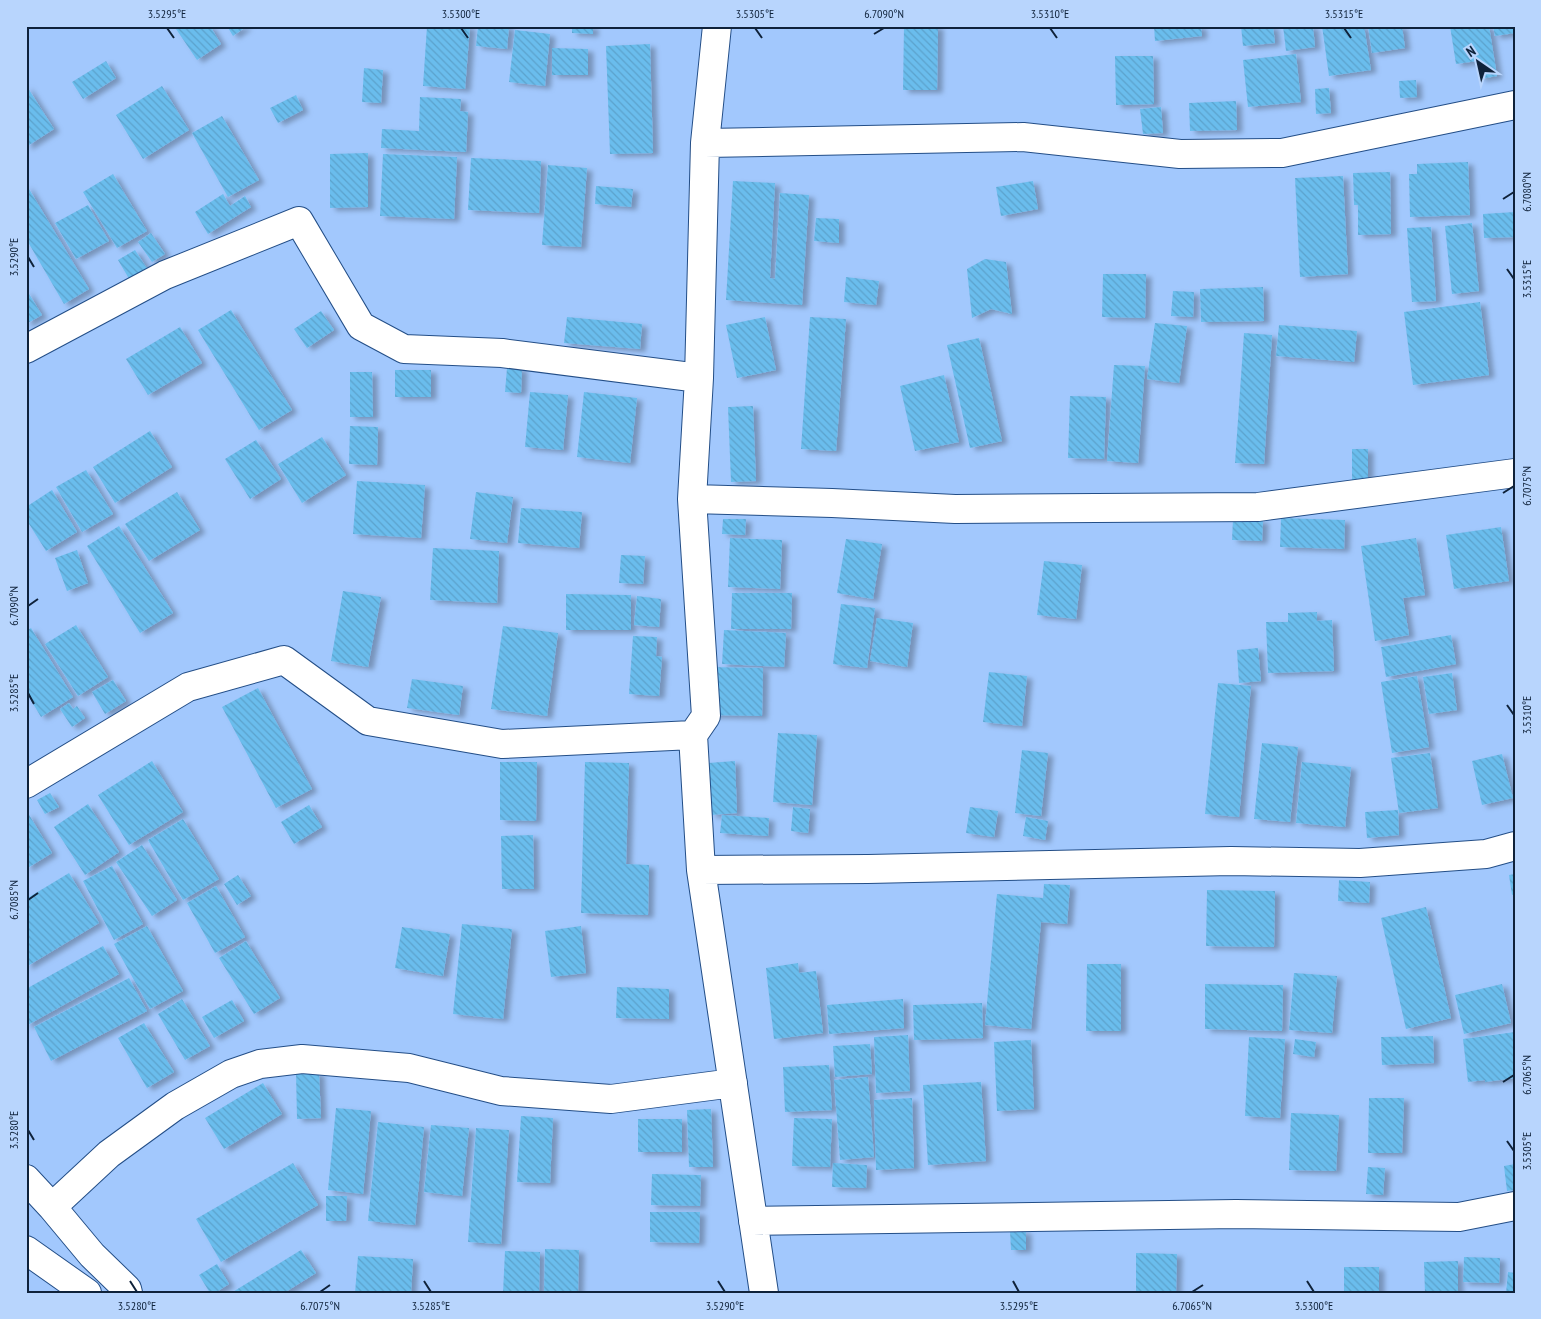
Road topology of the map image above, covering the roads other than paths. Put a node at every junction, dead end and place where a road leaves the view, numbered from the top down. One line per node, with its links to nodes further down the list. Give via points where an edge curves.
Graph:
1 (717, 26): 3 (street)
2 (1515, 105): 3 (street, via 1282,153 1180,154 1023,137)
3 (705, 143): 5 (street)
4 (26, 349): 5 (street, via 165,275 300,221 361,326 404,349 502,353)
5 (699, 378): 7 (street)
6 (1515, 473): 7 (street, via 1258,507 954,509)
7 (692, 499): 8 (street, via 706,716)
8 (693, 734): 9 (street, via 502,744 368,721 284,660 188,687); 11 (street)
9 (26, 784)
10 (1515, 846): 11 (street, via 1486,854 1360,864 1231,861 868,870)
11 (701, 870): 12 (street)
12 (733, 1083): 15 (street, via 612,1099 501,1092 409,1068 302,1059 260,1064 231,1074 175,1106 109,1154); 16 (street)
13 (26, 1179): 15 (street)
14 (1515, 1206): 16 (street, via 1459,1217 1236,1214)
15 (52, 1207): 19 (street)
16 (753, 1221): 20 (street)
17 (26, 1250): 18 (street)
18 (87, 1293)
19 (128, 1293)
20 (764, 1293)

